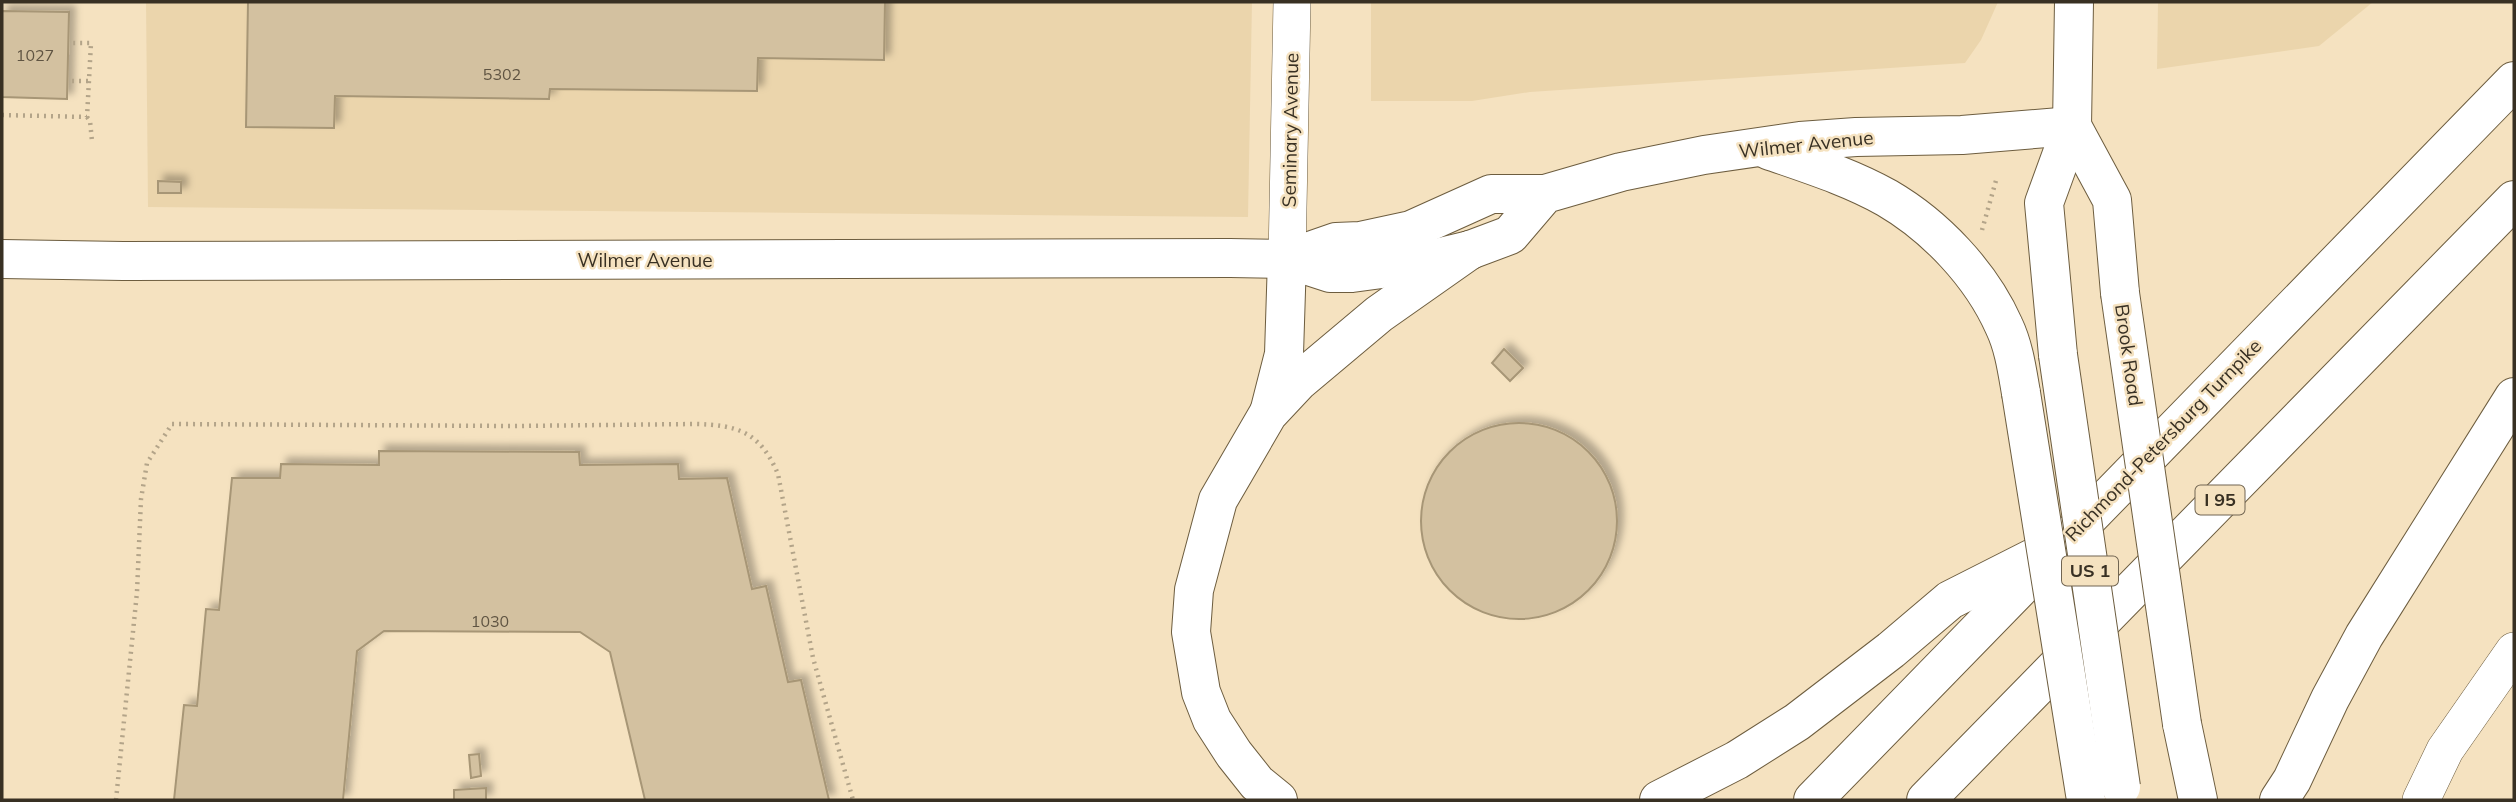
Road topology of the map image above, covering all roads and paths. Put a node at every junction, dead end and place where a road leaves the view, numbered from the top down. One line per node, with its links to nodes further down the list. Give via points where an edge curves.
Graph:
1 (1293, 2): 18 (street, Seminary Avenue)
2 (2074, 2): 9 (main road, Brook Road / US 1)
3 (73, 43): 5 (path, via 91,43)
4 (72, 81): 5 (path)
5 (90, 81): 8 (path)
6 (2514, 81): 21 (main road, Richmond-Petersburg Turnpike)
7 (2, 115): 8 (path)
8 (87, 117): 10 (path)
9 (2072, 126): 11 (main road, Wilmer Avenue); 23 (main road, Brook Road / US 1, bridge, via 2044,203 2059,355); 31 (main road, Brook Road / US 1, bridge, via 2112,201 2120,293 2182,724)
10 (92, 141)
11 (1760, 146): 13 (main road, Wilmer Avenue, via 1621,172); 30 (main road, bridge, via 1848,179 1914,216 1943,242 1989,297 2013,350)
12 (1997, 177): 15 (path)
13 (1545, 194): 16 (main road, Wilmer Avenue, via 1510,235); 18 (main road, Wilmer Avenue, via 1491,194 1411,230 1336,242)
14 (2514, 200): 29 (main road, I 95)
15 (1977, 240)
16 (1470, 250): 18 (main road, Wilmer Avenue, via 1352,273 1330,273); 20 (main road, via 1369,322)
17 (2, 259): 18 (main road, Wilmer Avenue)
18 (1287, 259): 20 (main road, via 1284,354)
19 (2514, 397): 32 (main road, via 2364,636)
20 (1268, 414): 26 (main road, via 1218,500 1194,590 1191,632 1200,692 1212,720 1257,783)
21 (2060, 545): 27 (main road, via 1950,600 1797,722 1737,760); 28 (main road, Richmond-Petersburg Turnpike)
22 (2514, 651): 33 (street, via 2445,750)
23 (2122, 794)
24 (116, 800): 25 (path, via 141,499 148,463 172,424 724,425 750,435 778,474 813,658)
25 (853, 800)
26 (1278, 800)
27 (1659, 800)
28 (1813, 800)
29 (1926, 800)
30 (2086, 800)
31 (2198, 800)
32 (2279, 800)
33 (2421, 800)

